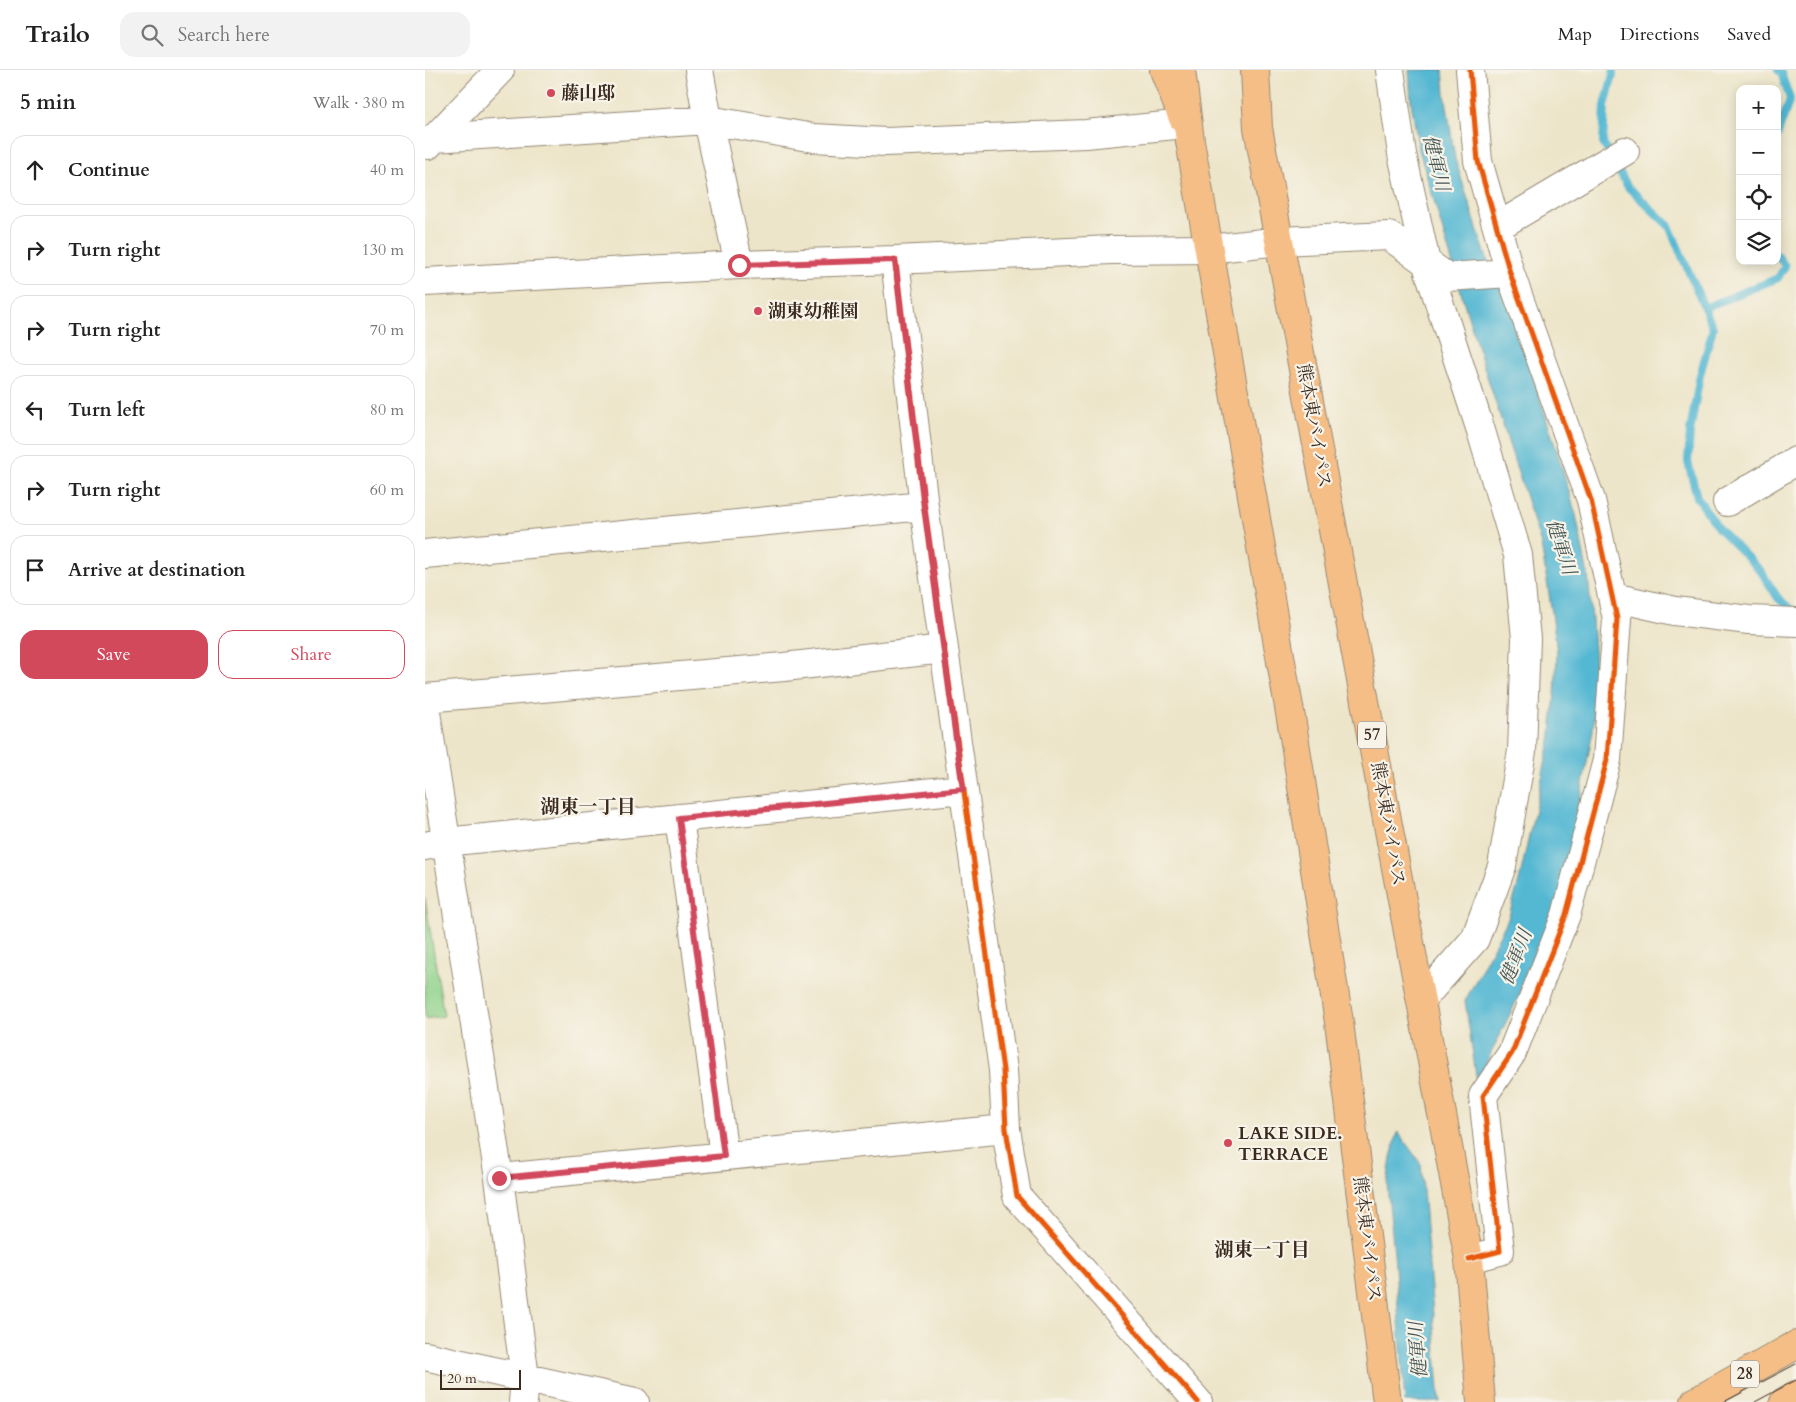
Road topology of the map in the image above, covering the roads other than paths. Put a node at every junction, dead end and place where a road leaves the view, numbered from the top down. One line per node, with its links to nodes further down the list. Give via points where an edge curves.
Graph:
1 (500, 70): 10 (street)
2 (699, 70): 8 (street)
3 (1163, 70): 9 (main road)
4 (1181, 70): 9 (main road, 熊本東バイパス)
5 (1255, 70): 13 (main road, 熊本東バイパス / 57, via 1258,128)
6 (1390, 70): 17 (street, via 1402,154)
7 (1470, 70): 12 (street, via 1478,161)
8 (708, 120): 9 (street, via 814,138 886,142); 10 (street); 16 (street)
9 (1188, 133): 14 (main road, 熊本東バイパス)
10 (430, 143)
11 (1625, 151): 12 (street)
12 (1497, 227): 18 (street)
13 (1280, 241): 14 (street); 17 (street, via 1389,236); 32 (main road, 熊本東バイパス / 57)
14 (1208, 248): 15 (street); 43 (main road, 熊本東バイパス, via 1293,730 1335,993)
15 (895, 260): 16 (street); 22 (street)
16 (739, 265): 19 (street)
17 (1437, 269): 18 (street); 32 (street, via 1518,555 1526,639 1522,751 1502,866 1475,939)
18 (1510, 274): 24 (street, via 1591,500)
19 (425, 282)
20 (1796, 460): 21 (street)
21 (1727, 502)
22 (924, 506): 23 (street); 26 (street)
23 (425, 554)
24 (1613, 597): 25 (street, via 1675,611); 36 (street, via 1617,619 1607,760 1566,915 1512,1053 1483,1096 1500,1251)
25 (1796, 622)
26 (944, 649): 27 (street, via 785,667); 29 (street)
27 (425, 698)
28 (425, 706): 31 (street)
29 (963, 789): 30 (street); 33 (street, via 1003,1070)
30 (679, 818): 31 (street); 34 (street)
31 (435, 844): 35 (street)
32 (1421, 1000): 36 (main road, 熊本東バイパス / 57)
33 (1006, 1129): 34 (street); 42 (street, via 1017,1196)
34 (724, 1156): 35 (street)
35 (499, 1178): 39 (street)
36 (1469, 1259): 44 (main road, 熊本東バイパス / 57)
37 (1796, 1345): 45 (main road, 28)
38 (425, 1356): 39 (street)
39 (524, 1390): 41 (street)
40 (1796, 1394): 46 (main road)
41 (635, 1402)
42 (1198, 1402)
43 (1387, 1402)
44 (1481, 1402)
45 (1695, 1402)
46 (1784, 1402)

